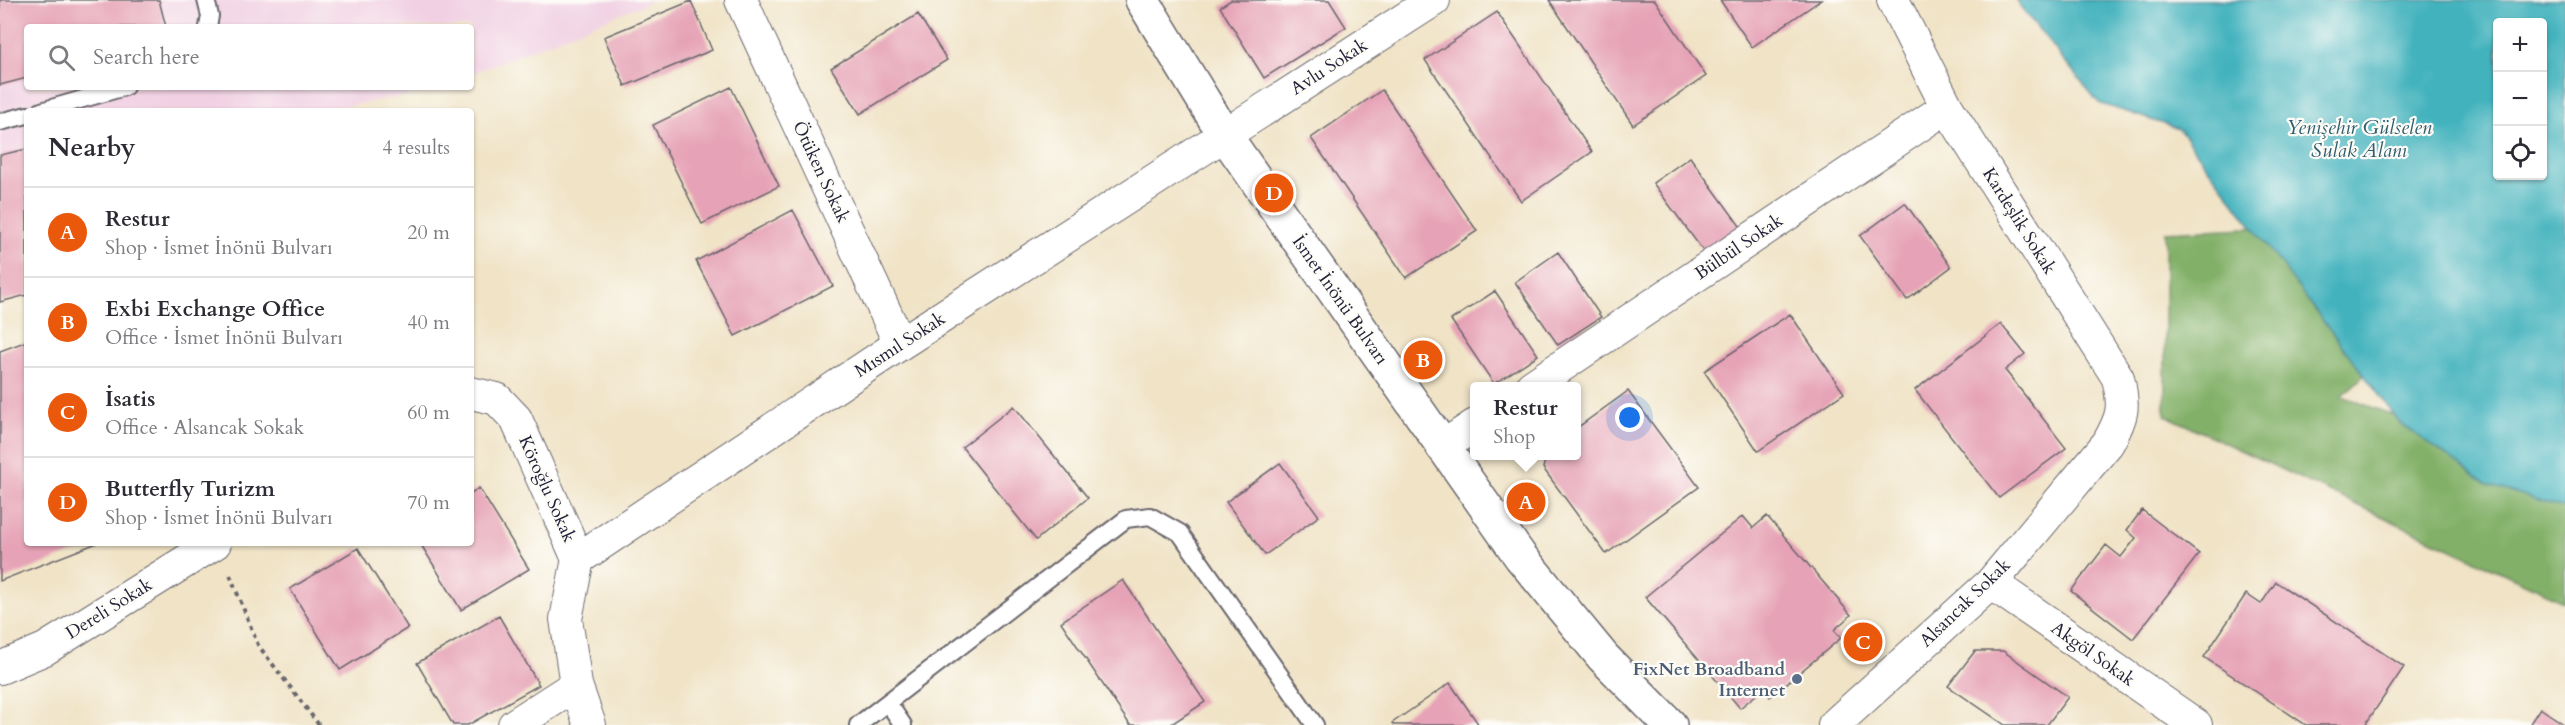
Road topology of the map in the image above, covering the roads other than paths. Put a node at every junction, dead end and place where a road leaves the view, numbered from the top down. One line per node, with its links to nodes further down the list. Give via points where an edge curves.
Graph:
1 (206, 0): 6 (lane)
2 (741, 0): 13 (street, Ötüken Sokak)
3 (1142, 0): 12 (main road, İsmet İnönü Bulvarı)
4 (1434, 0): 12 (street, Avlu Sokak)
5 (1893, 0): 8 (street, Kardeşlik Sokak)
6 (209, 24)
7 (115, 90): 9 (lane)
8 (1947, 107): 14 (street, Bülbül Sokak); 17 (street, Kardeşlik Sokak, via 2118,378 2123,402 2119,424)
9 (52, 108)
10 (24, 116): 11 (lane)
11 (0, 122)
12 (1224, 134): 13 (street, Mısmıl Sokak); 18 (main road, İsmet İnönü Bulvarı)
13 (900, 344): 20 (street, Mısmıl Sokak)
14 (1539, 382)
15 (484, 396): 20 (street, Köroğlu Sokak, via 516,419)
16 (1470, 427): 18 (street)
17 (2108, 443): 21 (street, Alsancak Sokak)
18 (1442, 447): 30 (main road, İsmet İnönü Bulvarı, via 1602,657)
19 (210, 546): 22 (street, Dereli Sokak, via 45,649)
20 (578, 558): 23 (street, Köroğlu Sokak, via 566,619)
21 (1991, 583): 31 (street, Alsancak Sokak); 32 (street, Akgöl Sokak)
22 (0, 668)
23 (576, 685): 25 (street); 26 (street, Köroğlu Sokak)
24 (888, 703): 27 (lane); 28 (lane); 29 (lane, via 1126,519 1150,516 1180,533)
25 (514, 725)
26 (590, 725)
27 (858, 725)
28 (903, 725)
29 (1315, 725)
30 (1670, 725)
31 (1834, 725)
32 (2196, 725)

